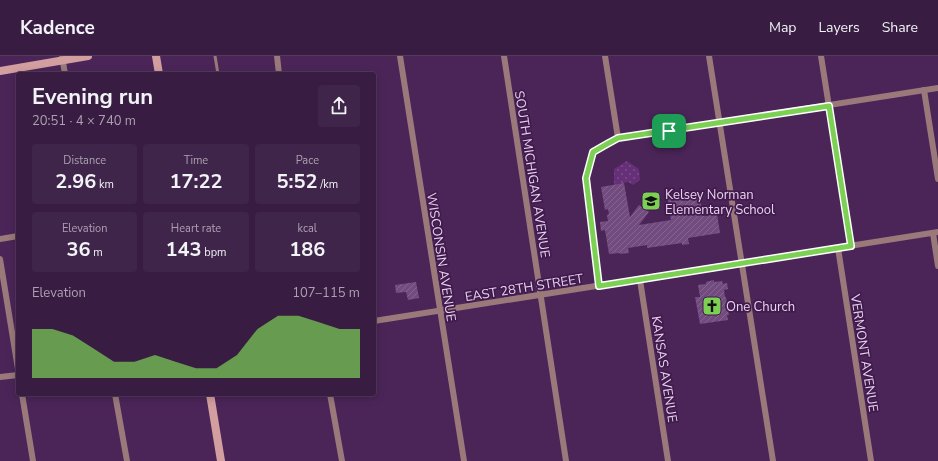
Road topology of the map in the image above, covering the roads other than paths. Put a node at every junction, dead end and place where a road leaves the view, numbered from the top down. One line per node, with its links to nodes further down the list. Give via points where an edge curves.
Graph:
1 (88, 56): 10 (street)
2 (156, 56): 13 (street)
3 (215, 56): 14 (lane)
4 (276, 56): 15 (street)
5 (400, 56): 33 (street, WISCONSIN AVENUE)
6 (504, 56): 32 (street, SOUTH MICHIGAN AVENUE)
7 (605, 56): 20 (street)
8 (709, 56): 19 (street)
9 (821, 56): 18 (street)
10 (62, 58): 11 (street); 12 (street)
11 (0, 71)
12 (65, 72)
13 (159, 72)
14 (218, 72)
15 (279, 72)
16 (938, 88): 17 (street)
17 (924, 90): 18 (street); 21 (street)
18 (829, 106): 19 (street); 25 (street)
19 (720, 123): 20 (street); 28 (street)
20 (618, 138): 31 (lane, via 593,152 586,178)
21 (938, 179)
22 (936, 233): 25 (street, EAST 28TH STREET); 29 (street)
23 (16, 236): 24 (street)
24 (0, 239)
25 (851, 246): 26 (street, EAST 28TH STREET)
26 (838, 248): 28 (street, EAST 28TH STREET); 50 (street, VERMONT AVENUE)
27 (0, 259): 35 (street)
28 (742, 264): 30 (street, EAST 28TH STREET); 49 (street)
29 (938, 266)
30 (640, 280): 31 (street, EAST 28TH STREET); 48 (street, KANSAS AVENUE)
31 (599, 286): 32 (street, EAST 28TH STREET)
32 (541, 295): 33 (street, EAST 28TH STREET); 47 (street, SOUTH MICHIGAN AVENUE)
33 (440, 311): 34 (street, EAST 28TH STREET); 46 (street, WISCONSIN AVENUE)
34 (376, 321)
35 (16, 357)
36 (16, 375): 37 (street)
37 (0, 378)
38 (22, 396): 42 (street)
39 (115, 396): 43 (street)
40 (210, 396): 44 (street)
41 (330, 396): 45 (street)
42 (33, 461)
43 (127, 461)
44 (221, 461)
45 (342, 461)
46 (464, 461)
47 (566, 461)
48 (668, 461)
49 (773, 461)
50 (871, 461)

